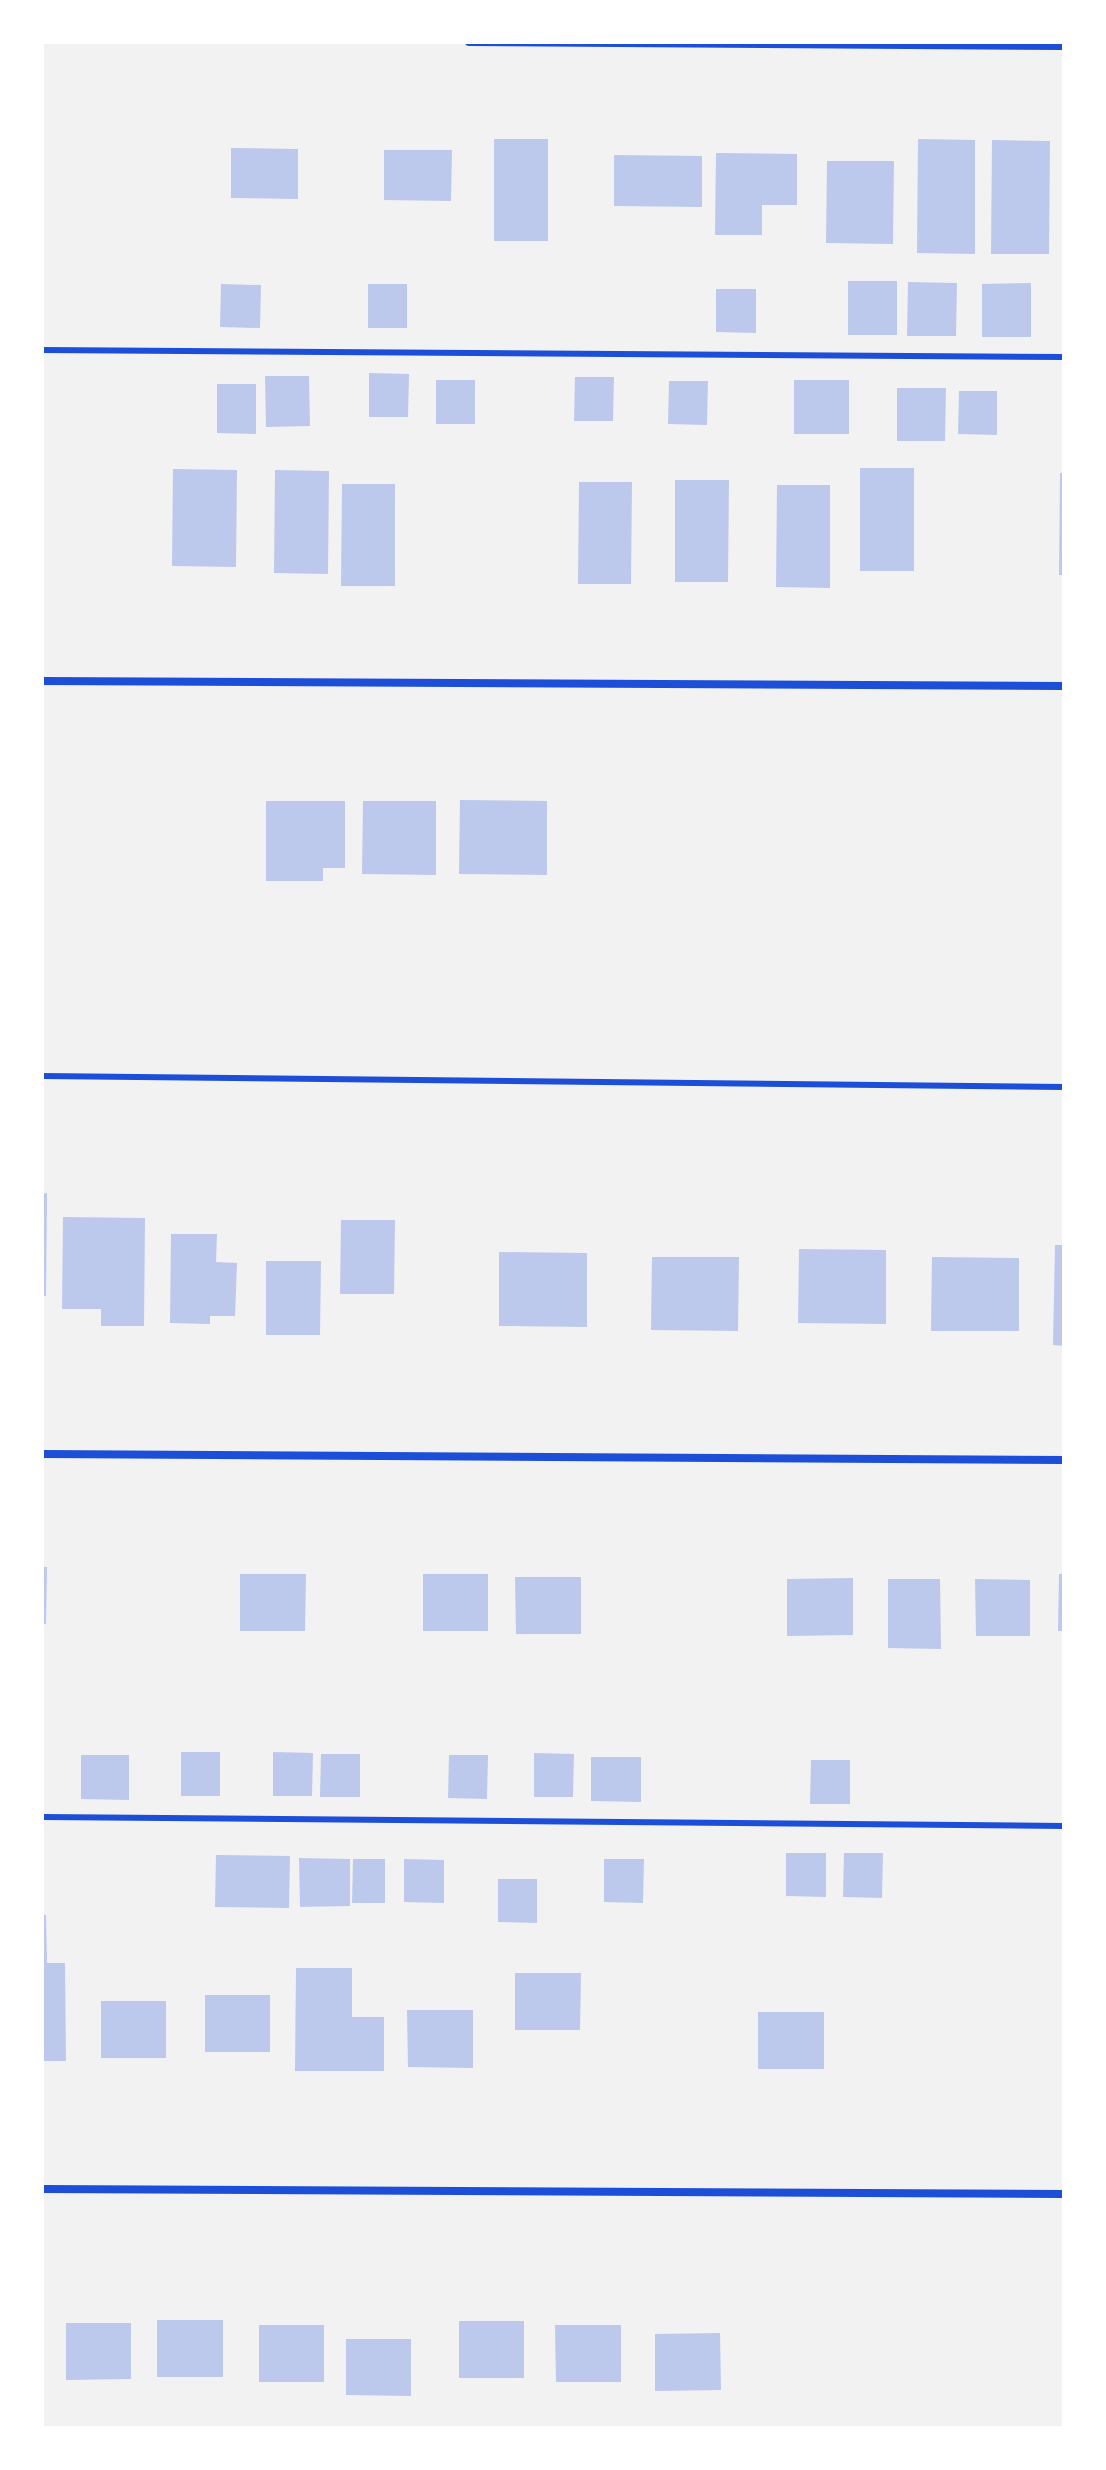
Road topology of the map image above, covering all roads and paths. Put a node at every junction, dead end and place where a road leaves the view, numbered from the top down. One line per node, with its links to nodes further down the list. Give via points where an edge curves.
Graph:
1 (469, 42): 2 (street)
2 (1064, 46)
3 (42, 350): 4 (lane)
4 (1064, 357)
5 (42, 681): 6 (street)
6 (1064, 686)
7 (42, 1076): 8 (lane)
8 (1064, 1087)
9 (42, 1454): 10 (street)
10 (1064, 1460)
11 (42, 1817): 12 (lane)
12 (1064, 1826)
13 (42, 2189): 14 (street)
14 (1064, 2194)

